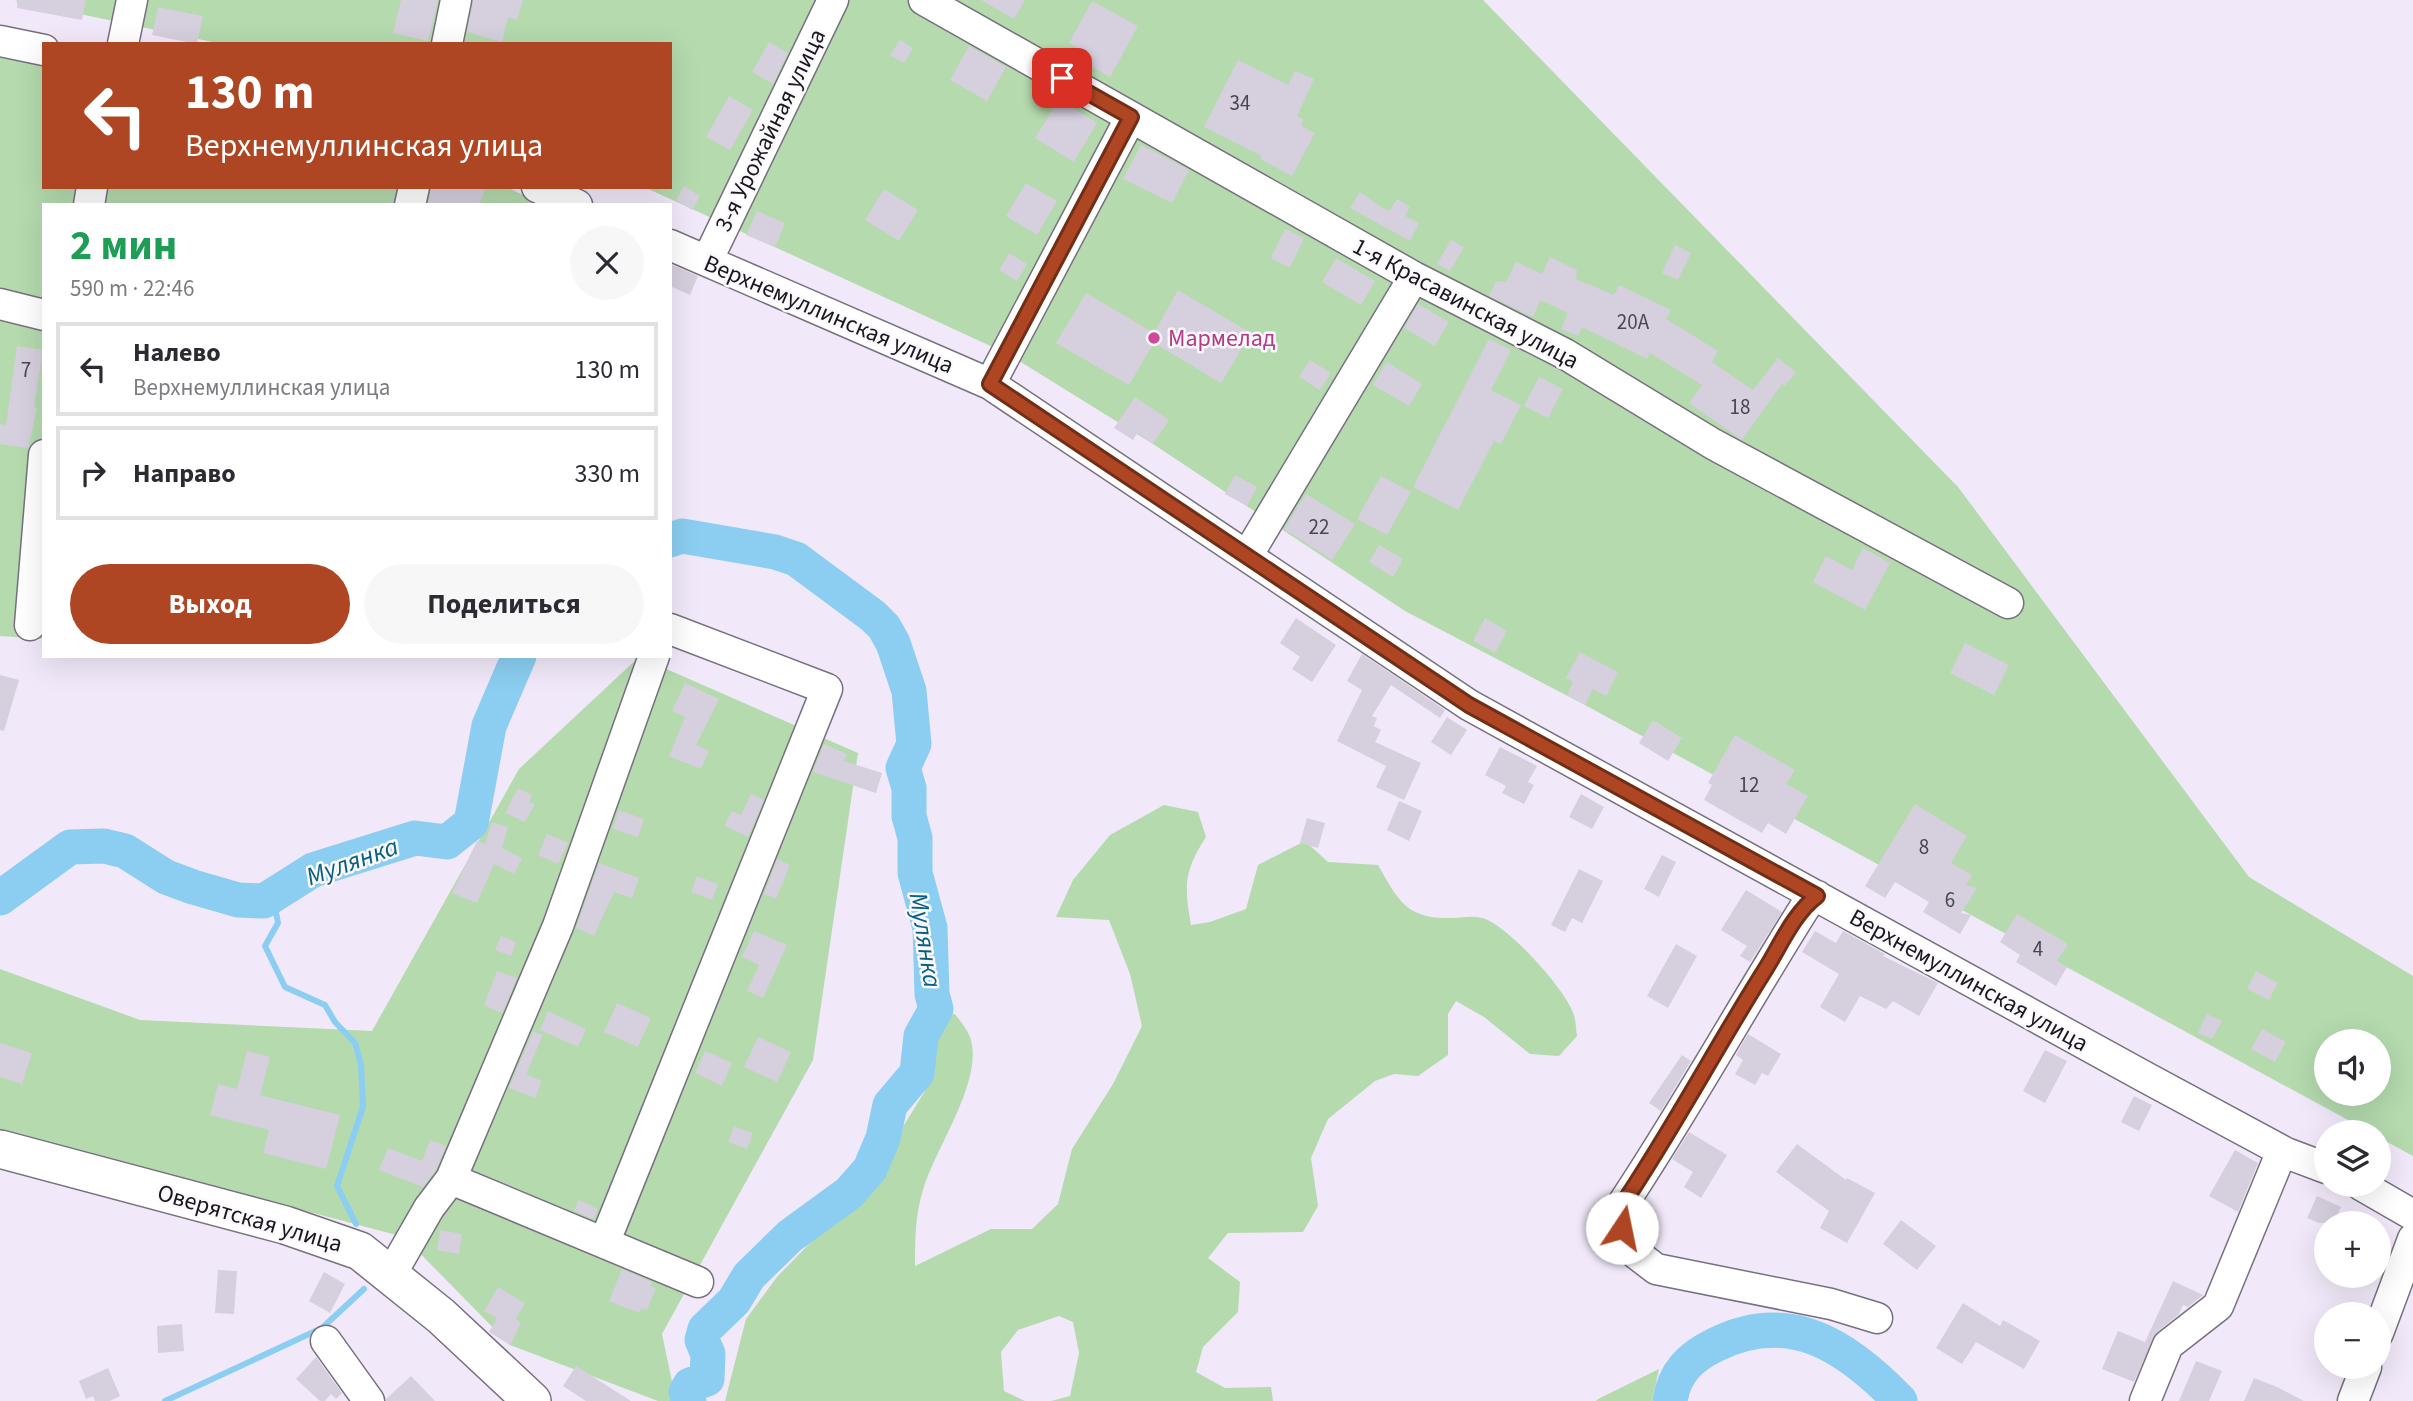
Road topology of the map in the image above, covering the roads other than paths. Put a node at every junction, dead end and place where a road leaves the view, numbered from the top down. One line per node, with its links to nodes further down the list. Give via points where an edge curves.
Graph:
1 (132, 0): 6 (street)
2 (456, 0): 7 (street)
3 (833, 0): 13 (street, 3-я Урожайная улица)
4 (924, 0): 9 (street, 1-я Красавинская улица)
5 (0, 41): 8 (street)
6 (123, 42)
7 (447, 42)
8 (42, 50)
9 (1131, 117): 14 (street, 1-я Красавинская улица); 17 (street)
10 (542, 189): 11 (street)
11 (573, 203)
12 (672, 246): 13 (street, Верхнемуллинская улица)
13 (707, 261): 17 (street, Верхнемуллинская улица)
14 (1414, 277): 19 (street); 20 (street, 1-я Красавинская улица, via 1565,354 1713,444)
15 (0, 304): 16 (street)
16 (42, 315)
17 (990, 384): 19 (street, Верхнемуллинская улица)
18 (42, 479): 21 (street)
19 (1247, 556): 24 (street, Верхнемуллинская улица, via 1469,705)
20 (2008, 603)
21 (30, 625)
22 (672, 630): 32 (street, via 827,689)
23 (653, 658): 28 (street, via 558,926)
24 (1817, 896): 26 (street, Верхнемуллинская улица); 36 (street, via 1807,904 1730,1025 1664,1143 1618,1211 1625,1245 1656,1269 1831,1304)
25 (0, 1149): 33 (main road, Оверятская улица, via 285,1225 360,1251)
26 (2286, 1153): 27 (street, Верхнемуллинская улица); 41 (street, via 2277,1163 2218,1306 2168,1345)
27 (2314, 1164)
28 (451, 1179): 32 (street); 33 (street)
29 (2382, 1197): 30 (street)
30 (2413, 1215)
31 (2413, 1239): 35 (street)
32 (604, 1241): 34 (street)
33 (390, 1276): 40 (main road, Оверятская улица, via 441,1316)
34 (698, 1282)
35 (2390, 1302)
36 (1877, 1318)
37 (326, 1341): 39 (street)
38 (2361, 1379): 42 (street)
39 (369, 1401)
40 (532, 1401)
41 (2145, 1401)
42 (2353, 1401)

